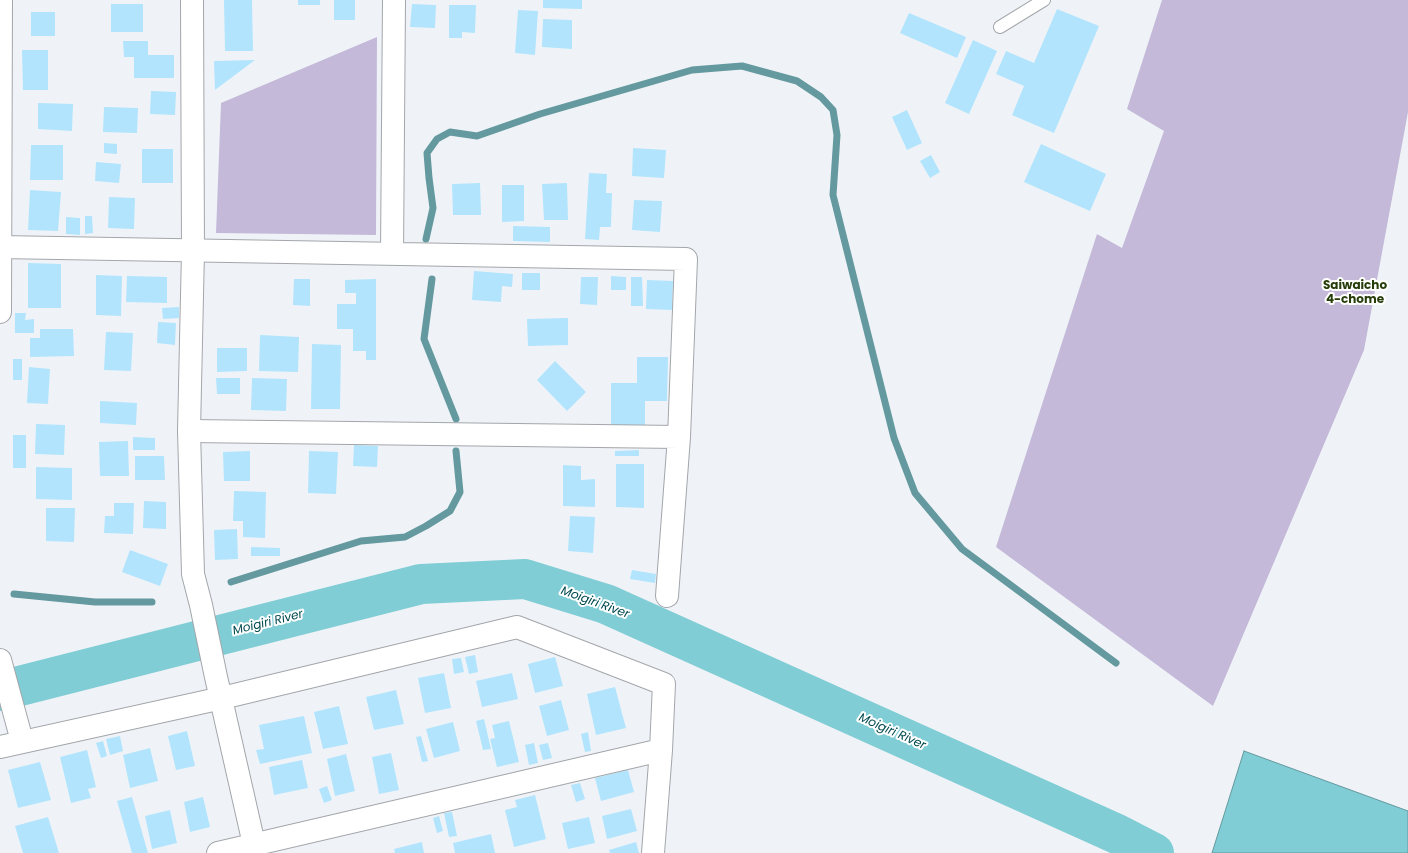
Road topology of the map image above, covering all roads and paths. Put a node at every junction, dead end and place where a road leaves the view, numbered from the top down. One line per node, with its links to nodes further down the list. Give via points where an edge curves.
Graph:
1 (0, 0): 6 (street)
2 (192, 0): 7 (street)
3 (394, 0): 8 (street)
4 (1044, 0): 5 (lane)
5 (1000, 27)
6 (0, 247): 7 (street); 9 (street)
7 (193, 250): 8 (street); 10 (street)
8 (392, 254): 11 (street, via 686,260)
9 (0, 312)
10 (189, 431): 11 (street); 14 (street, via 193,574)
11 (679, 437): 12 (street)
12 (667, 596)
13 (1, 665): 15 (street)
14 (222, 698): 15 (street); 17 (street, via 517,627 664,684); 18 (street)
15 (21, 735): 16 (street)
16 (0, 747)
17 (661, 750): 18 (street); 20 (street)
18 (255, 849): 19 (street)
19 (218, 853)
20 (653, 853)

